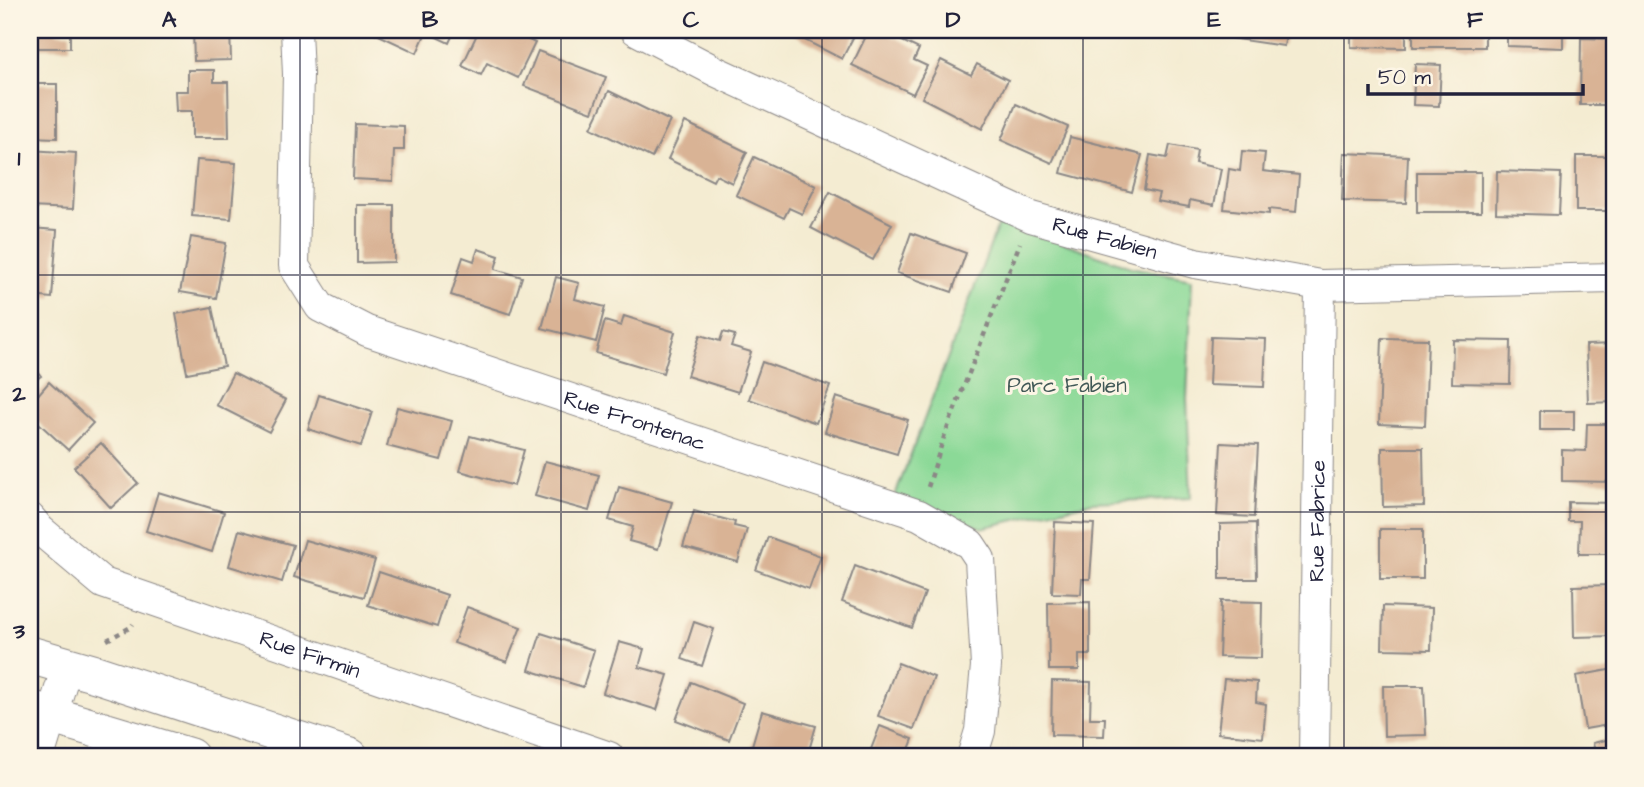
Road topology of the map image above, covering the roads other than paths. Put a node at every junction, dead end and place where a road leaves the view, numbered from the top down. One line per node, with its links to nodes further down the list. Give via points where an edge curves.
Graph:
1 (296, 30): 4 (street, Rue Frontenac)
2 (318, 30): 4 (street, Rue Frontenac)
3 (636, 30): 6 (street, Rue Fabien, via 729,78 1031,217 1195,263)
4 (298, 74): 15 (street, Rue Frontenac, via 294,266 320,307 367,331 919,515 970,544 980,559 986,666 980,731)
5 (1614, 278): 6 (street, Rue Fabien)
6 (1320, 285): 16 (street, Rue Fabrice)
7 (30, 518): 14 (street, Rue Firmin, via 103,583)
8 (30, 654): 9 (main road)
9 (67, 666): 10 (street); 13 (main road)
10 (41, 712): 11 (main road); 12 (street)
11 (169, 755)
12 (39, 757)
13 (350, 757)
14 (609, 757)
15 (972, 757)
16 (1314, 757)

